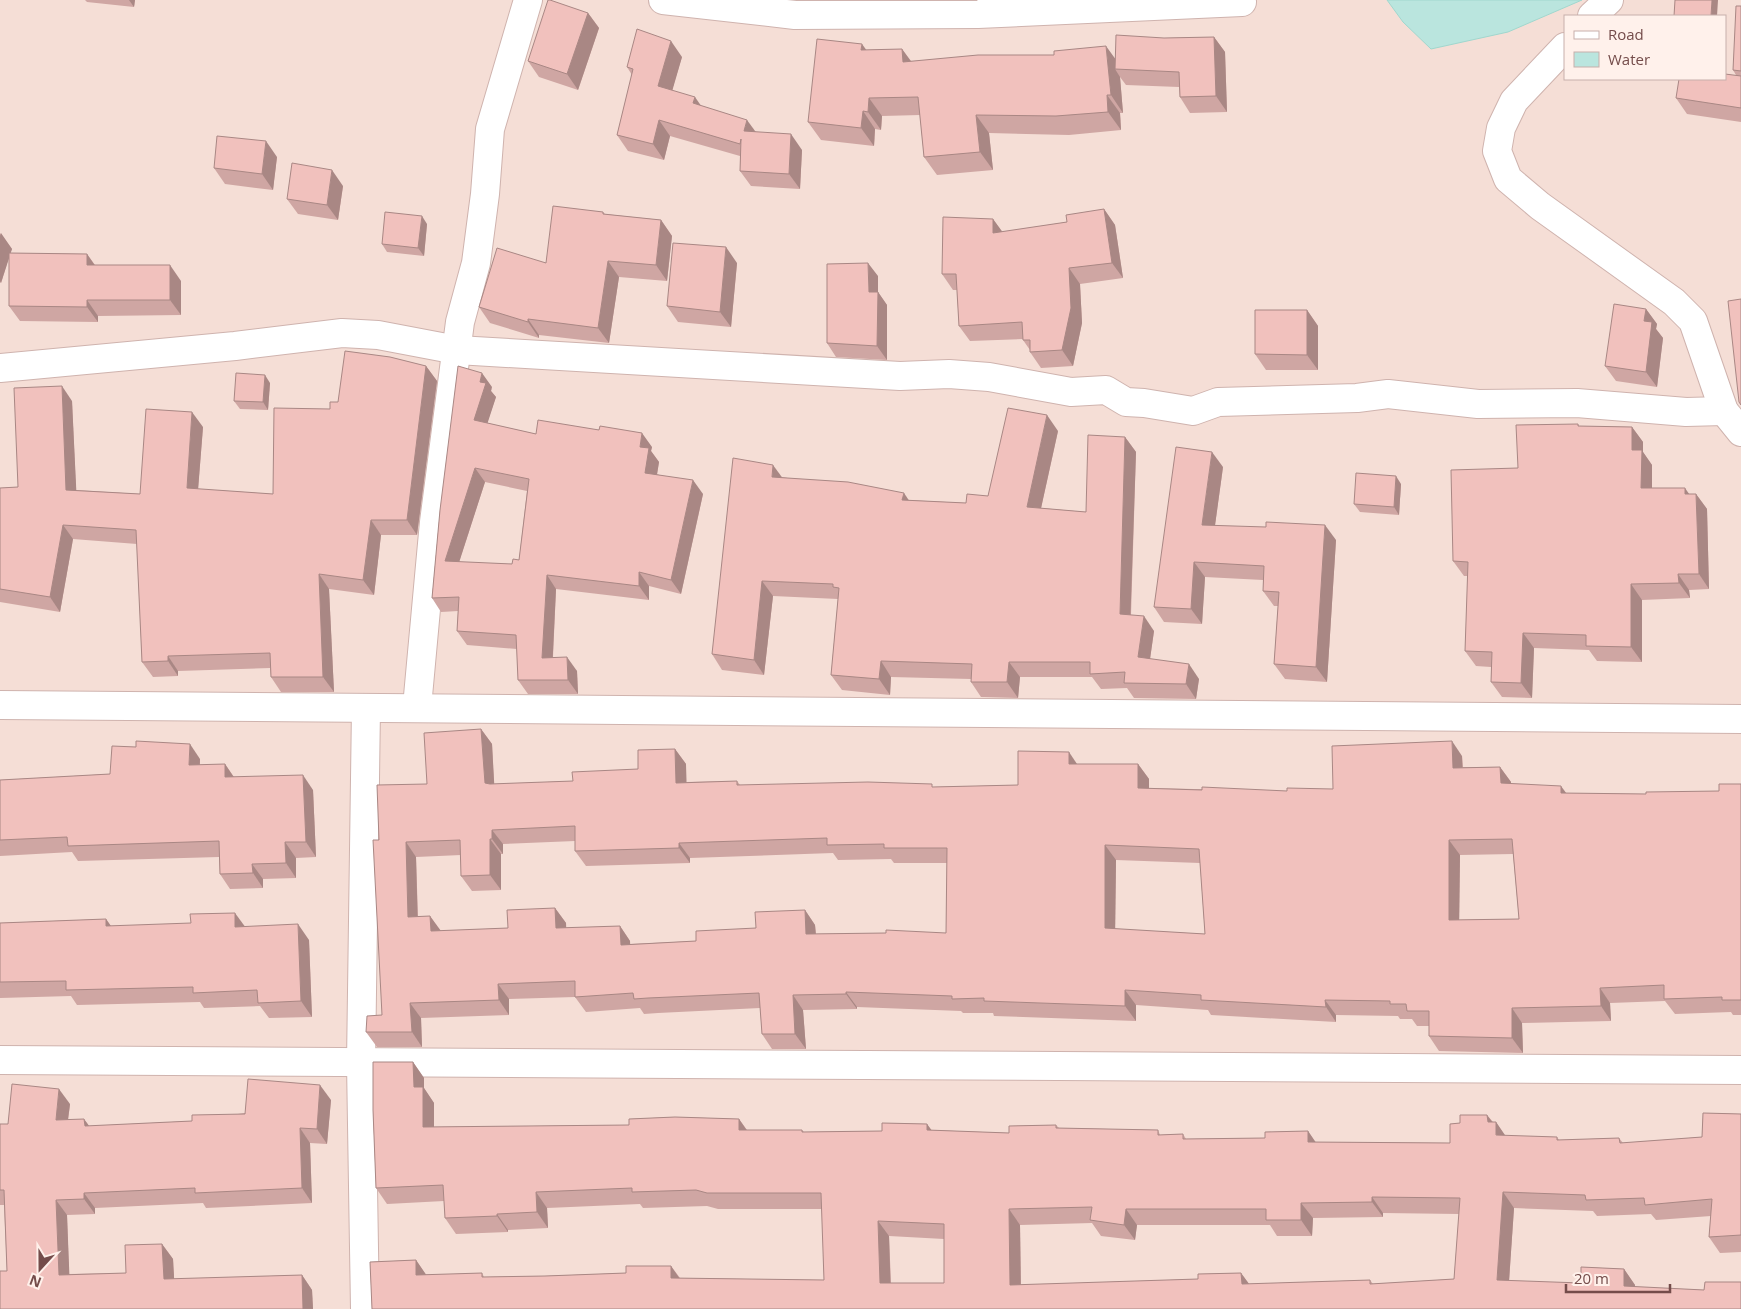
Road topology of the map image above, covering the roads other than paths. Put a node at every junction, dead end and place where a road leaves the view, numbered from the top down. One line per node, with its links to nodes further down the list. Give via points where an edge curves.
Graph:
1 (528, 0): 7 (street, via 490,129 476,263 460,322)
2 (663, 0): 4 (street, via 795,15 978,14)
3 (1609, 0): 5 (street)
4 (1242, 2)
5 (1593, 15)
6 (1564, 48): 9 (street, via 1514,101 1501,128 1498,151 1508,179 1540,206 1674,302 1693,321)
7 (457, 350): 8 (street, via 378,335 342,333); 9 (street, via 900,376 949,374 989,377 1071,392 1106,390 1126,402 1193,411 1218,402 1357,398 1388,394 1478,404 1577,403 1686,412); 13 (street, via 434,522)
8 (0, 368)
9 (1724, 411): 10 (street)
10 (1741, 432)
11 (0, 704): 12 (street)
12 (366, 708): 13 (street); 16 (street)
13 (417, 708): 14 (street)
14 (1741, 719)
15 (0, 1060): 16 (street)
16 (362, 1063): 17 (street); 18 (street)
17 (1741, 1070)
18 (365, 1309)

